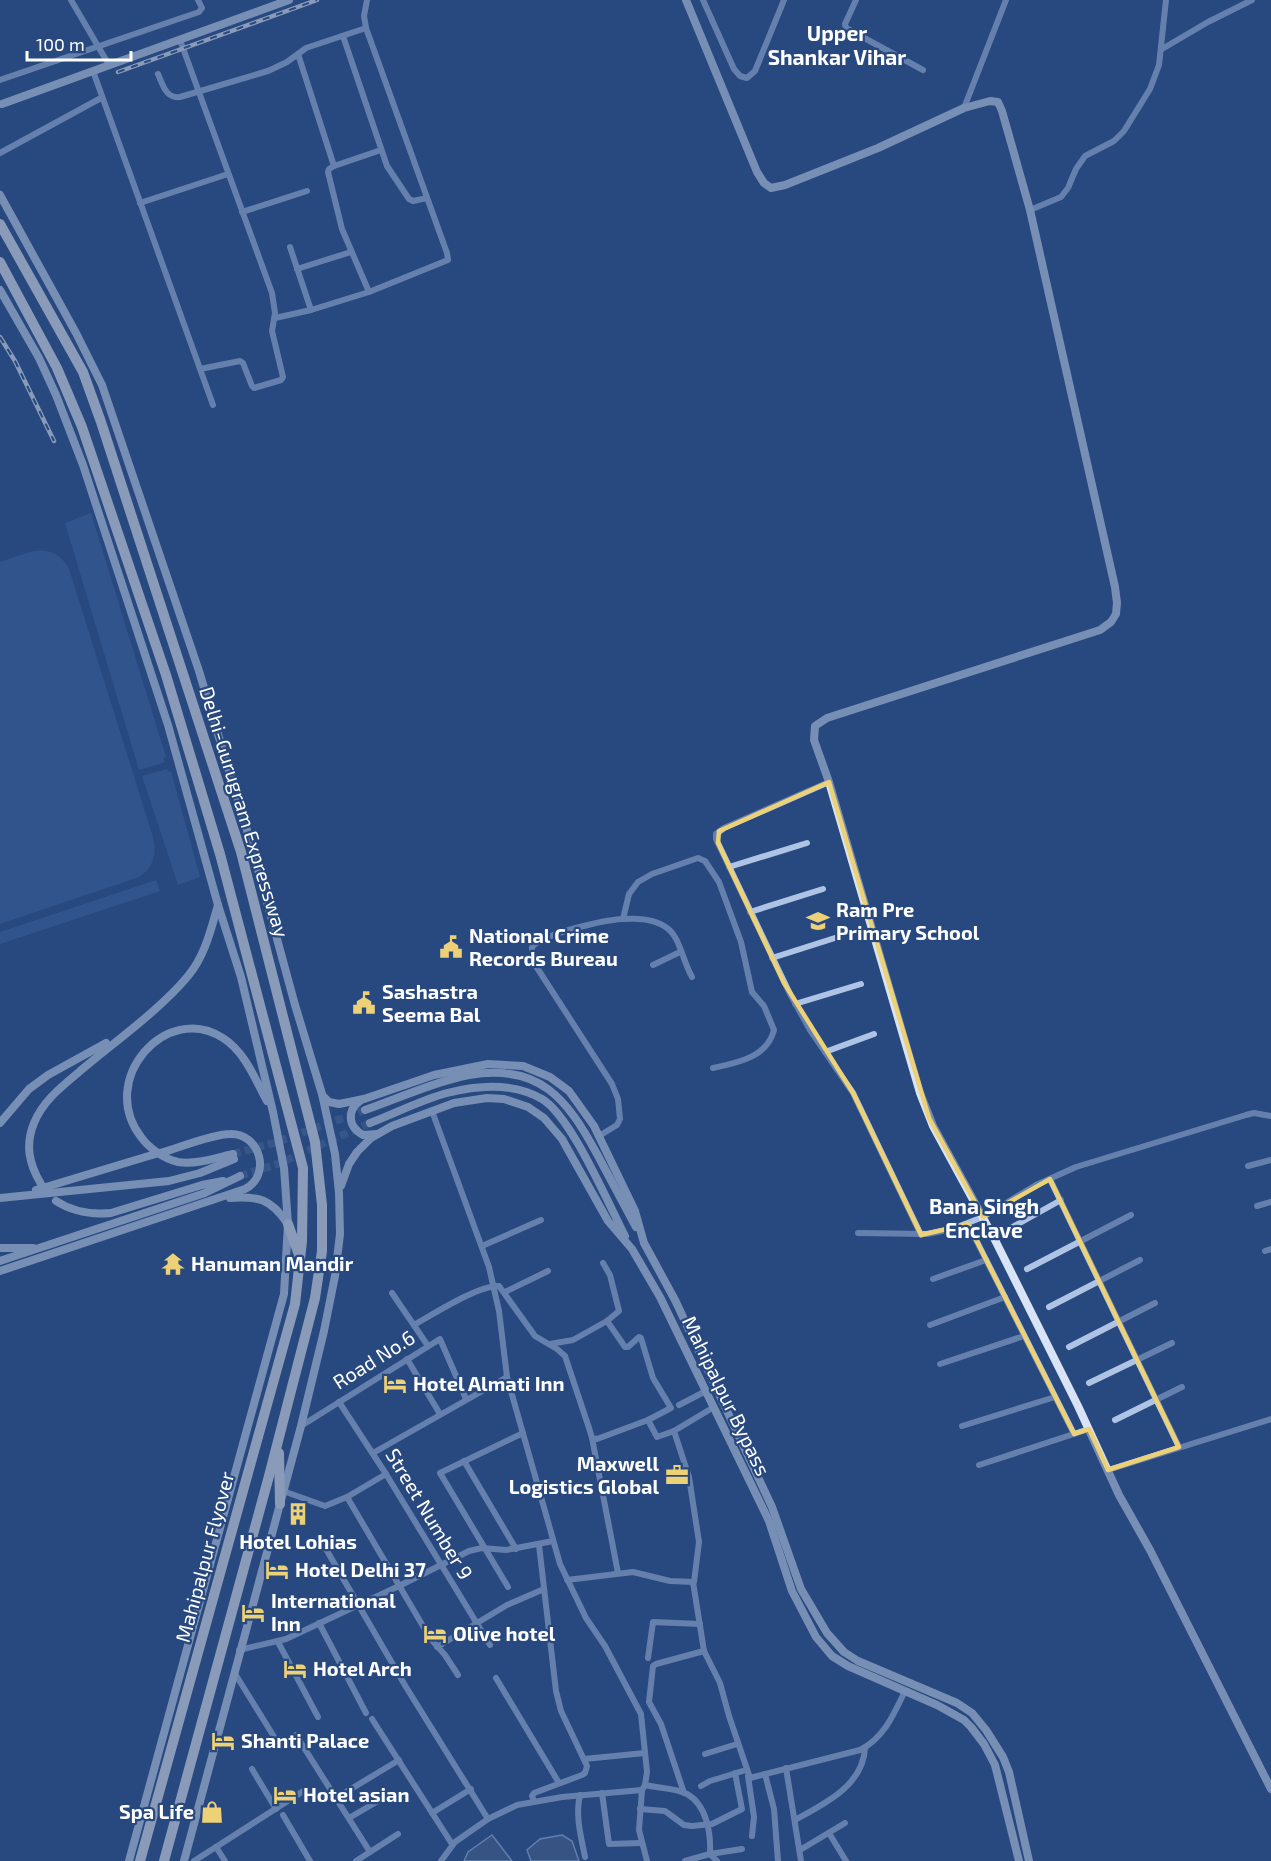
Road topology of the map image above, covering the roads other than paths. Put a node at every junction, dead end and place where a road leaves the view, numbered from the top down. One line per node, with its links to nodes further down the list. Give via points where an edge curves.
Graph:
1 (71, 0): 15 (street)
2 (198, 0): 15 (street, via 202,8 199,12)
3 (289, 0): 14 (main road)
4 (367, 0): 12 (street)
5 (703, 0): 6 (street, via 734,69 747,78 755,71)
6 (784, 0)
7 (856, 0): 19 (street, via 845,24 848,30)
8 (1006, 0): 26 (street)
9 (1166, 0): 16 (street)
10 (1252, 0): 16 (street)
11 (689, 1): 26 (main road, via 757,172 771,188 878,148)
12 (366, 28): 13 (street); 33 (street)
13 (343, 36): 17 (street); 27 (street)
14 (180, 40): 18 (main road); 23 (street)
15 (98, 46): 18 (street); 22 (street)
16 (1162, 49): 35 (street, via 1150,89 1120,137 1085,156 1065,194)
17 (298, 54): 23 (street, via 268,71); 29 (street)
18 (110, 65): 20 (main road)
19 (923, 70)
20 (93, 71): 24 (street); 25 (main road)
21 (158, 75): 23 (street, via 172,97)
22 (0, 80)
23 (199, 93): 30 (street)
24 (101, 98): 28 (street); 34 (street)
25 (2, 104)
26 (964, 108): 35 (main road, via 992,100 999,104)
27 (381, 150): 29 (street); 33 (street, via 405,195 413,201)
28 (0, 153)
29 (334, 166): 39 (street, via 328,174)
30 (228, 174): 34 (street); 36 (street)
31 (307, 191): 36 (street)
32 (0, 195): 66 (main road, via 102,385 199,671)
33 (427, 198): 43 (street, via 448,260)
34 (140, 203): 46 (street)
35 (1030, 210): 48 (main road, via 1115,587 1116,614 1100,630 820,722 813,736)
36 (242, 212): 45 (street, via 272,292)
37 (0, 224): 149 (highway, Delhi-Gurugram Expressway, via 83,372 101,422 241,852 315,1142 322,1251 315,1298)
38 (290, 247): 41 (street)
39 (351, 252): 41 (street); 43 (street)
40 (0, 262): 104 (highway, Delhi-Gurugram Expressway, via 57,369 82,427 166,675 210,820 302,1161)
41 (297, 269): 44 (street)
42 (0, 290): 52 (main road, via 39,358 83,465 168,725)
43 (369, 292): 44 (street)
44 (311, 310): 45 (street)
45 (275, 318): 46 (street, via 272,330 281,380 253,387 240,361)
46 (200, 369): 47 (street)
47 (213, 405)
48 (829, 782): 50 (street, via 719,831 717,838); 88 (main road, via 924,1106)
49 (807, 843): 50 (street)
50 (729, 867): 53 (street)
51 (823, 889): 53 (street)
52 (218, 905): 62 (main road, via 197,964); 70 (main road, via 241,977)
53 (750, 912): 57 (street)
54 (623, 919): 56 (street, via 664,926 674,934); 65 (street, via 630,889 643,878 698,858 715,875 741,942 752,992 764,1006 774,1030 768,1044 752,1056); 75 (street, via 544,937 530,952 616,1093 620,1119)
55 (838, 938): 57 (street)
56 (680, 952): 58 (street); 59 (street)
57 (772, 958): 61 (street)
58 (653, 965)
59 (692, 976)
60 (861, 984): 61 (street)
61 (795, 1004): 64 (street)
62 (147, 1014): 72 (main road, via 112,1040 36,1084 16,1101); 79 (main road, via 54,1093 39,1113 31,1133 29,1156)
63 (874, 1034): 64 (street)
64 (825, 1052): 94 (street, via 853,1093)
65 (713, 1068)
66 (322, 1094): 67 (main road, Mahipalpur Bypass, via 333,1104); 80 (main road)
67 (364, 1099): 74 (main road, via 352,1109 352,1126 363,1135); 75 (main road, Mahipalpur Bypass, via 470,1066 524,1066 550,1077 569,1091)
68 (365, 1110): 96 (main road, via 469,1076 502,1074 534,1081 564,1102 579,1121)
69 (432, 1111): 74 (main road, Mahipalpur Bypass); 97 (street); 100 (main road, Mahipalpur Bypass, via 486,1098 504,1099 537,1112 562,1139 608,1221)
70 (273, 1112): 81 (main road, via 243,1058 222,1037 201,1030 178,1031 146,1050 133,1066 126,1095 130,1119 143,1140 178,1162 233,1156 192,1176 169,1181); 90 (main road, via 284,1168)
71 (1271, 1116): 78 (street, via 1245,1115 1098,1159)
72 (0, 1123)
73 (370, 1123): 100 (main road, via 447,1093 472,1088 504,1087 543,1099 569,1129)
74 (380, 1132): 80 (main road, Mahipalpur Bypass, via 353,1158)
75 (599, 1136): 96 (main road, Mahipalpur Bypass, via 635,1211)
76 (1271, 1160): 77 (street)
77 (1248, 1166)
78 (1050, 1179): 83 (street); 88 (street)
79 (41, 1184)
80 (339, 1193): 143 (main road, via 335,1276)
81 (5, 1198): 84 (main road, bridge, via 231,1134 252,1142 261,1161 257,1179 245,1189)
82 (56, 1200): 99 (main road, via 79,1212 111,1213 236,1178 205,1193)
83 (1060, 1200): 92 (street); 95 (street)
84 (208, 1202): 90 (main road, via 261,1199 276,1208); 107 (main road)
85 (1271, 1203): 86 (street)
86 (1257, 1206)
87 (1131, 1215): 95 (street)
88 (983, 1217): 91 (street); 145 (main road)
89 (541, 1220): 97 (street)
90 (288, 1224): 104 (highway); 238 (main road, via 284,1294)
91 (968, 1224): 94 (street); 101 (street)
92 (1009, 1229)
93 (858, 1233): 94 (street)
94 (921, 1235)
95 (1080, 1240): 106 (street); 110 (street)
96 (644, 1243): 254 (main road, Mahipalpur Bypass, via 675,1300 772,1507 801,1589 816,1618 836,1644 858,1661 972,1713 994,1742 1009,1772)
97 (482, 1246): 111 (street)
98 (0, 1248): 99 (main road)
99 (42, 1248): 103 (main road)
100 (632, 1249): 132 (main road, Mahipalpur Bypass)
101 (986, 1260): 109 (street); 114 (street)
102 (1140, 1260): 110 (street)
103 (0, 1261)
104 (301, 1261): 239 (highway, Mahipalpur Flyover, via 295,1304)
105 (603, 1263): 118 (street, via 619,1311)
106 (1027, 1269)
107 (0, 1271)
108 (548, 1271): 112 (street)
109 (933, 1279)
110 (1100, 1279): 116 (street); 117 (street)
111 (493, 1286): 112 (street); 119 (street); 129 (street)
112 (505, 1292): 123 (street, via 535,1336)
113 (392, 1293): 119 (street)
114 (1005, 1297): 120 (street); 121 (street)
115 (1155, 1303): 117 (street)
116 (1049, 1307)
117 (1119, 1320): 125 (street); 127 (street)
118 (607, 1321): 123 (street, via 573,1340); 141 (street, via 625,1347 641,1338 653,1378 671,1408)
119 (414, 1325): 124 (street)
120 (930, 1325)
121 (1024, 1336): 128 (street); 133 (street)
122 (1172, 1343): 127 (street)
123 (548, 1344): 150 (street, via 565,1356)
124 (428, 1346): 126 (street, Road No.6); 134 (street, Road No.6, via 441,1340)
125 (1069, 1347)
126 (407, 1359): 136 (street, Road No.6); 139 (street)
127 (1138, 1360): 130 (street); 135 (street)
128 (940, 1364)
129 (507, 1377): 134 (street); 147 (street)
130 (1089, 1383)
131 (1182, 1387): 135 (street)
132 (706, 1391): 137 (street); 138 (main road, Mahipalpur Bypass)
133 (1055, 1397): 144 (street); 148 (street)
134 (466, 1399): 139 (street)
135 (1158, 1399): 142 (street); 151 (street)
136 (339, 1402): 143 (street, Road No.6); 152 (street, Street Number 9)
137 (679, 1405)
138 (714, 1407): 146 (street); 185 (main road, Mahipalpur Bypass, via 769,1521 792,1591 816,1637 832,1656 848,1666)
139 (440, 1414): 152 (street)
140 (1271, 1419): 151 (street)
141 (648, 1420): 146 (street, via 657,1437); 150 (street)
142 (1114, 1420)
143 (301, 1426): 157 (main road)
144 (962, 1426)
145 (1089, 1429): 148 (street); 155 (main road)
146 (674, 1431): 168 (street, via 688,1476 699,1542)
147 (523, 1433): 153 (street); 161 (street)
148 (1074, 1434): 154 (street)
149 (279, 1438): 159 (highway); 240 (highway, Mahipalpur Flyover)
150 (592, 1438): 166 (street)
151 (1179, 1447): 155 (street)
152 (373, 1453): 156 (street, Street Number 9)
153 (464, 1461): 163 (street, via 440,1474); 164 (street)
154 (979, 1466)
155 (1108, 1470): 210 (main road)
156 (386, 1474): 158 (street); 165 (street, Street Number 9)
157 (283, 1491): 158 (street, via 325,1506); 159 (main road)
158 (347, 1497): 169 (street)
159 (280, 1504): 179 (main road)
160 (319, 1537): 172 (street)
161 (553, 1542): 162 (street); 167 (street)
162 (539, 1545): 164 (street); 171 (street)
163 (485, 1548): 164 (street); 165 (street, via 469,1551); 170 (street)
164 (516, 1549)
165 (441, 1566): 169 (street); 173 (street, Street Number 9)
166 (618, 1573): 167 (street); 168 (street)
167 (567, 1580): 187 (street)
168 (693, 1582): 175 (street)
169 (399, 1586): 172 (street); 178 (street)
170 (508, 1587)
171 (544, 1589): 173 (street); 199 (street, via 561,1711)
172 (357, 1605): 174 (street); 209 (street)
173 (476, 1622): 177 (street, Street Number 9); 178 (street)
174 (319, 1623): 176 (street); 189 (street)
175 (700, 1624): 180 (street); 181 (street, via 653,1622)
176 (278, 1642): 179 (street); 191 (street)
177 (490, 1645)
178 (437, 1647): 183 (street)
179 (239, 1650): 182 (main road)
180 (704, 1651): 186 (street, via 654,1665); 195 (street, via 720,1683)
181 (648, 1659)
182 (234, 1672): 194 (street); 241 (main road)
183 (458, 1675)
184 (496, 1678): 206 (street)
185 (905, 1691): 196 (street, via 887,1725); 253 (main road, Mahipalpur Bypass, via 964,1720 984,1744 999,1776)
186 (649, 1696): 187 (street); 188 (street)
187 (633, 1699): 190 (street)
188 (652, 1711): 190 (street); 213 (street, via 660,1722)
189 (366, 1713)
190 (641, 1714): 197 (street)
191 (318, 1717)
192 (372, 1719): 200 (street)
193 (296, 1735): 216 (street)
194 (276, 1740)
195 (737, 1744): 198 (street); 204 (street)
196 (865, 1748): 201 (street); 224 (street, via 860,1767 838,1796)
197 (645, 1753): 199 (street); 208 (street, via 647,1772)
198 (705, 1754)
199 (584, 1759): 206 (street, via 585,1773)
200 (399, 1760): 216 (street); 220 (street)
201 (786, 1768): 205 (street); 224 (street)
202 (252, 1769): 218 (street)
203 (735, 1773): 204 (street); 207 (street); 226 (street, via 742,1809)
204 (747, 1773): 205 (street, via 751,1778); 229 (street, via 754,1817)
205 (765, 1774): 250 (street, via 774,1809)
206 (559, 1783): 217 (street, via 534,1793)
207 (701, 1786)
208 (643, 1787): 212 (street); 213 (street); 219 (street)
209 (471, 1789): 220 (street); 223 (street)
210 (1271, 1789)
211 (305, 1790): 218 (street)
212 (602, 1793): 215 (street); 230 (street, via 609,1844)
213 (684, 1793): 226 (street, via 697,1804)
214 (390, 1794): 222 (street)
215 (580, 1795): 217 (street); 237 (street, via 577,1807)
216 (336, 1798): 222 (street)
217 (534, 1801): 223 (street)
218 (276, 1809): 232 (street)
219 (640, 1809): 226 (street, via 664,1811 684,1825); 230 (street)
220 (432, 1813): 231 (street)
221 (283, 1815): 244 (street)
222 (349, 1818): 235 (street)
223 (488, 1819): 231 (street)
224 (795, 1820): 234 (street)
225 (845, 1823): 227 (street)
226 (708, 1825): 236 (street)
227 (829, 1833): 234 (street); 252 (street)
228 (398, 1834): 235 (street)
229 (752, 1836)
230 (641, 1843): 247 (street)
231 (452, 1844): 246 (street)
232 (216, 1847): 242 (street); 243 (street)
233 (742, 1849): 236 (street)
234 (800, 1850): 251 (street)
235 (370, 1852): 245 (street)
236 (710, 1854): 248 (street); 249 (street)
237 (585, 1857)
238 (129, 1861)
239 (140, 1861)
240 (164, 1861)
241 (184, 1861)
242 (194, 1861)
243 (225, 1861)
244 (310, 1861)
245 (356, 1861)
246 (441, 1861)
247 (647, 1861)
248 (685, 1861)
249 (717, 1861)
250 (778, 1861)
251 (801, 1861)
252 (846, 1861)
253 (1019, 1861)
254 (1029, 1861)

